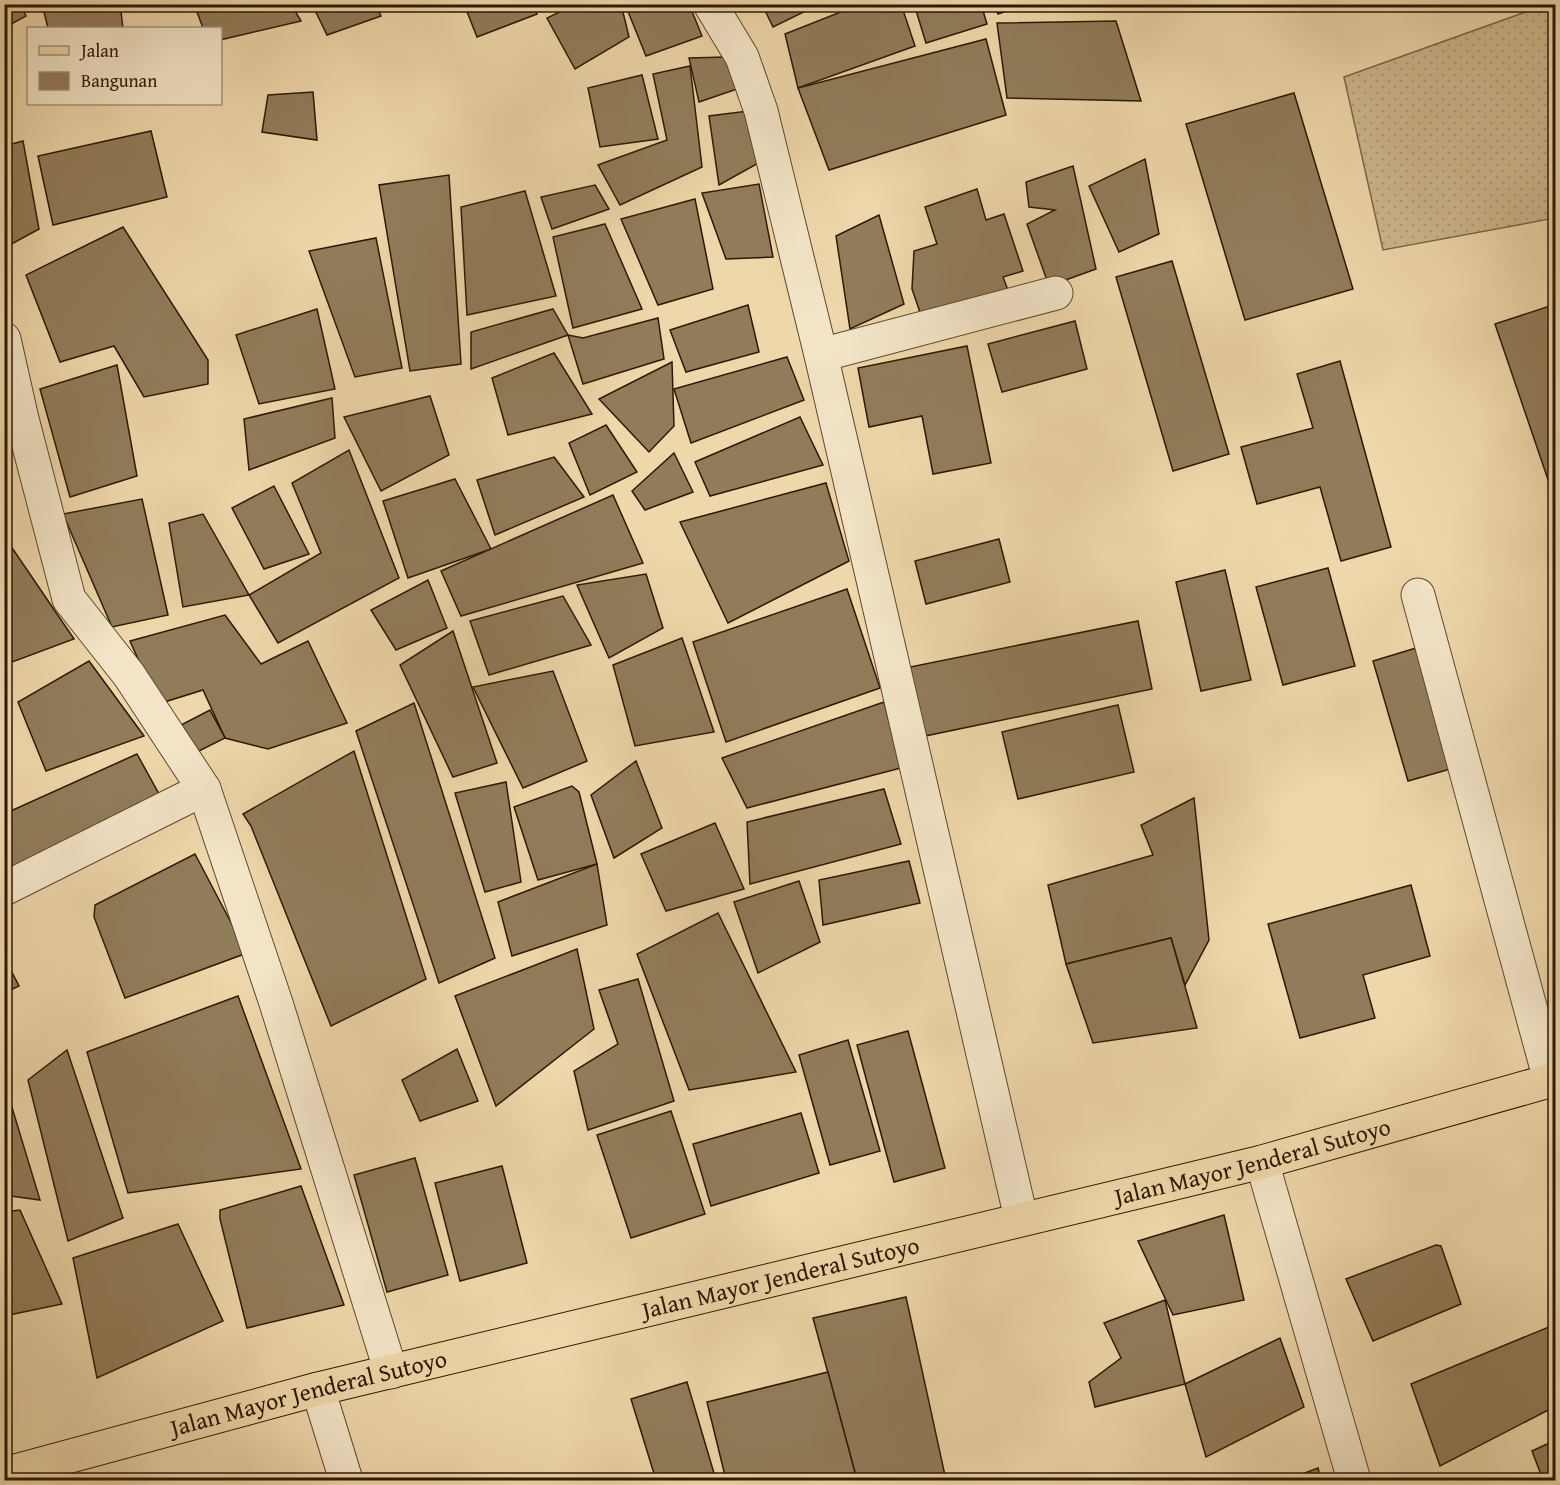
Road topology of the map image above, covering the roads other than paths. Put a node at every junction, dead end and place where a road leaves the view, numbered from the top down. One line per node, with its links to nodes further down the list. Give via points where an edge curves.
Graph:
1 (710, 4): 4 (street, via 742,57 760,111)
2 (1056, 293): 4 (street)
3 (4, 339): 6 (street, via 69,599 129,675)
4 (821, 355): 10 (street)
5 (1419, 595): 8 (street)
6 (204, 789): 7 (street); 11 (street, via 276,1003)
7 (4, 889)
8 (1553, 1079): 9 (main road, Jalan Mayor Jenderal Sutoyo)
9 (1262, 1162): 10 (main road, Jalan Mayor Jenderal Sutoyo); 15 (street)
10 (1021, 1218): 11 (main road, Jalan Mayor Jenderal Sutoyo)
11 (391, 1372): 12 (main road, Jalan Mayor Jenderal Sutoyo)
12 (318, 1389): 13 (main road, Jalan Mayor Jenderal Sutoyo); 14 (street)
13 (4, 1474)
14 (345, 1480)
15 (1354, 1480)

